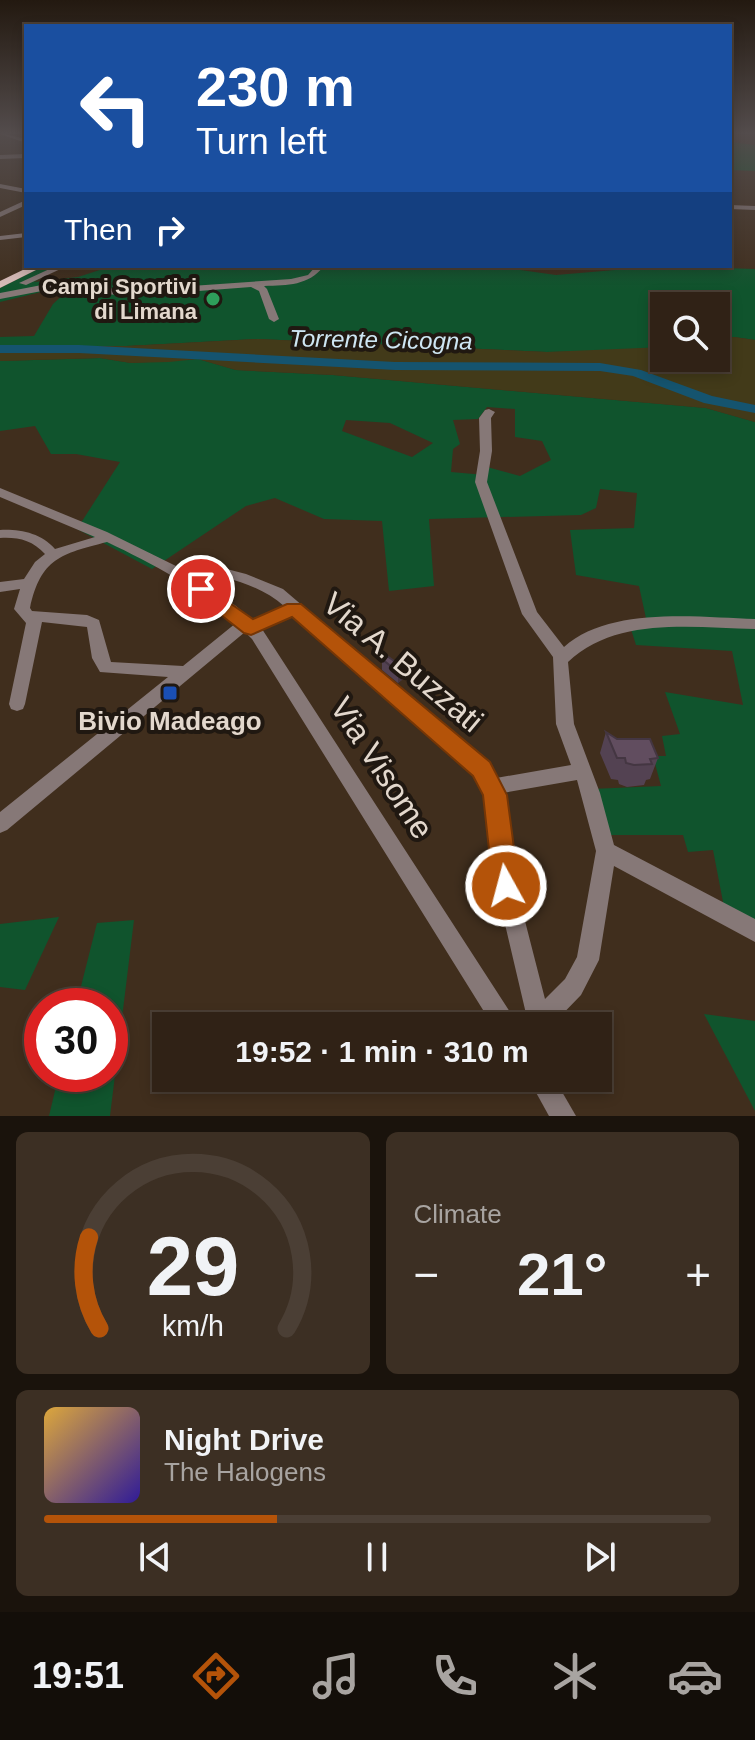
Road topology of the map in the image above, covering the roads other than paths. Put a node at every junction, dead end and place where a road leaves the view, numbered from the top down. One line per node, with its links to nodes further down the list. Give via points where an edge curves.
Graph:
1 (23, 185): 3 (street)
2 (0, 186): 3 (street)
3 (17, 189): 4 (street)
4 (24, 191)
5 (24, 203): 8 (street)
6 (732, 207): 7 (street)
7 (755, 208)
8 (0, 215)
9 (24, 235): 10 (street)
10 (0, 238)
11 (35, 268): 14 (main road)
12 (58, 268): 15 (street)
13 (318, 268): 16 (street, via 311,277)
14 (0, 285)
15 (19, 285)
16 (253, 285): 17 (street, via 133,293 47,287); 18 (street, via 263,289)
17 (0, 296)
18 (274, 319)
19 (489, 412): 31 (street, via 481,482 530,614)
20 (0, 492): 22 (street, Via Visome)
21 (0, 534): 23 (street, via 26,536)
22 (108, 538): 23 (street); 24 (street, Via Visome)
23 (52, 554): 25 (street)
24 (176, 572): 27 (street, Via A. Buzzati, via 239,576 278,593); 30 (street, Via Visome)
25 (28, 583): 26 (street); 28 (street, via 22,609)
26 (0, 587)
27 (294, 608): 30 (street); 35 (street, Via A. Buzzati, via 482,769)
28 (31, 616): 32 (street, via 94,624 106,668); 33 (street)
29 (755, 624): 31 (street, via 607,629)
30 (249, 626): 32 (street); 39 (street, Via Visome)
31 (562, 657): 34 (street, via 563,718)
32 (186, 672): 36 (street)
33 (17, 704)
34 (580, 766): 35 (street); 37 (street)
35 (491, 787): 40 (street, Via A. Buzzati)
36 (0, 824)
37 (606, 851): 38 (street); 41 (street, via 588,960 573,987)
38 (755, 931)
39 (498, 1012)
40 (534, 1012)
41 (549, 1012)
42 (548, 1092): 43 (street)
43 (563, 1116)

